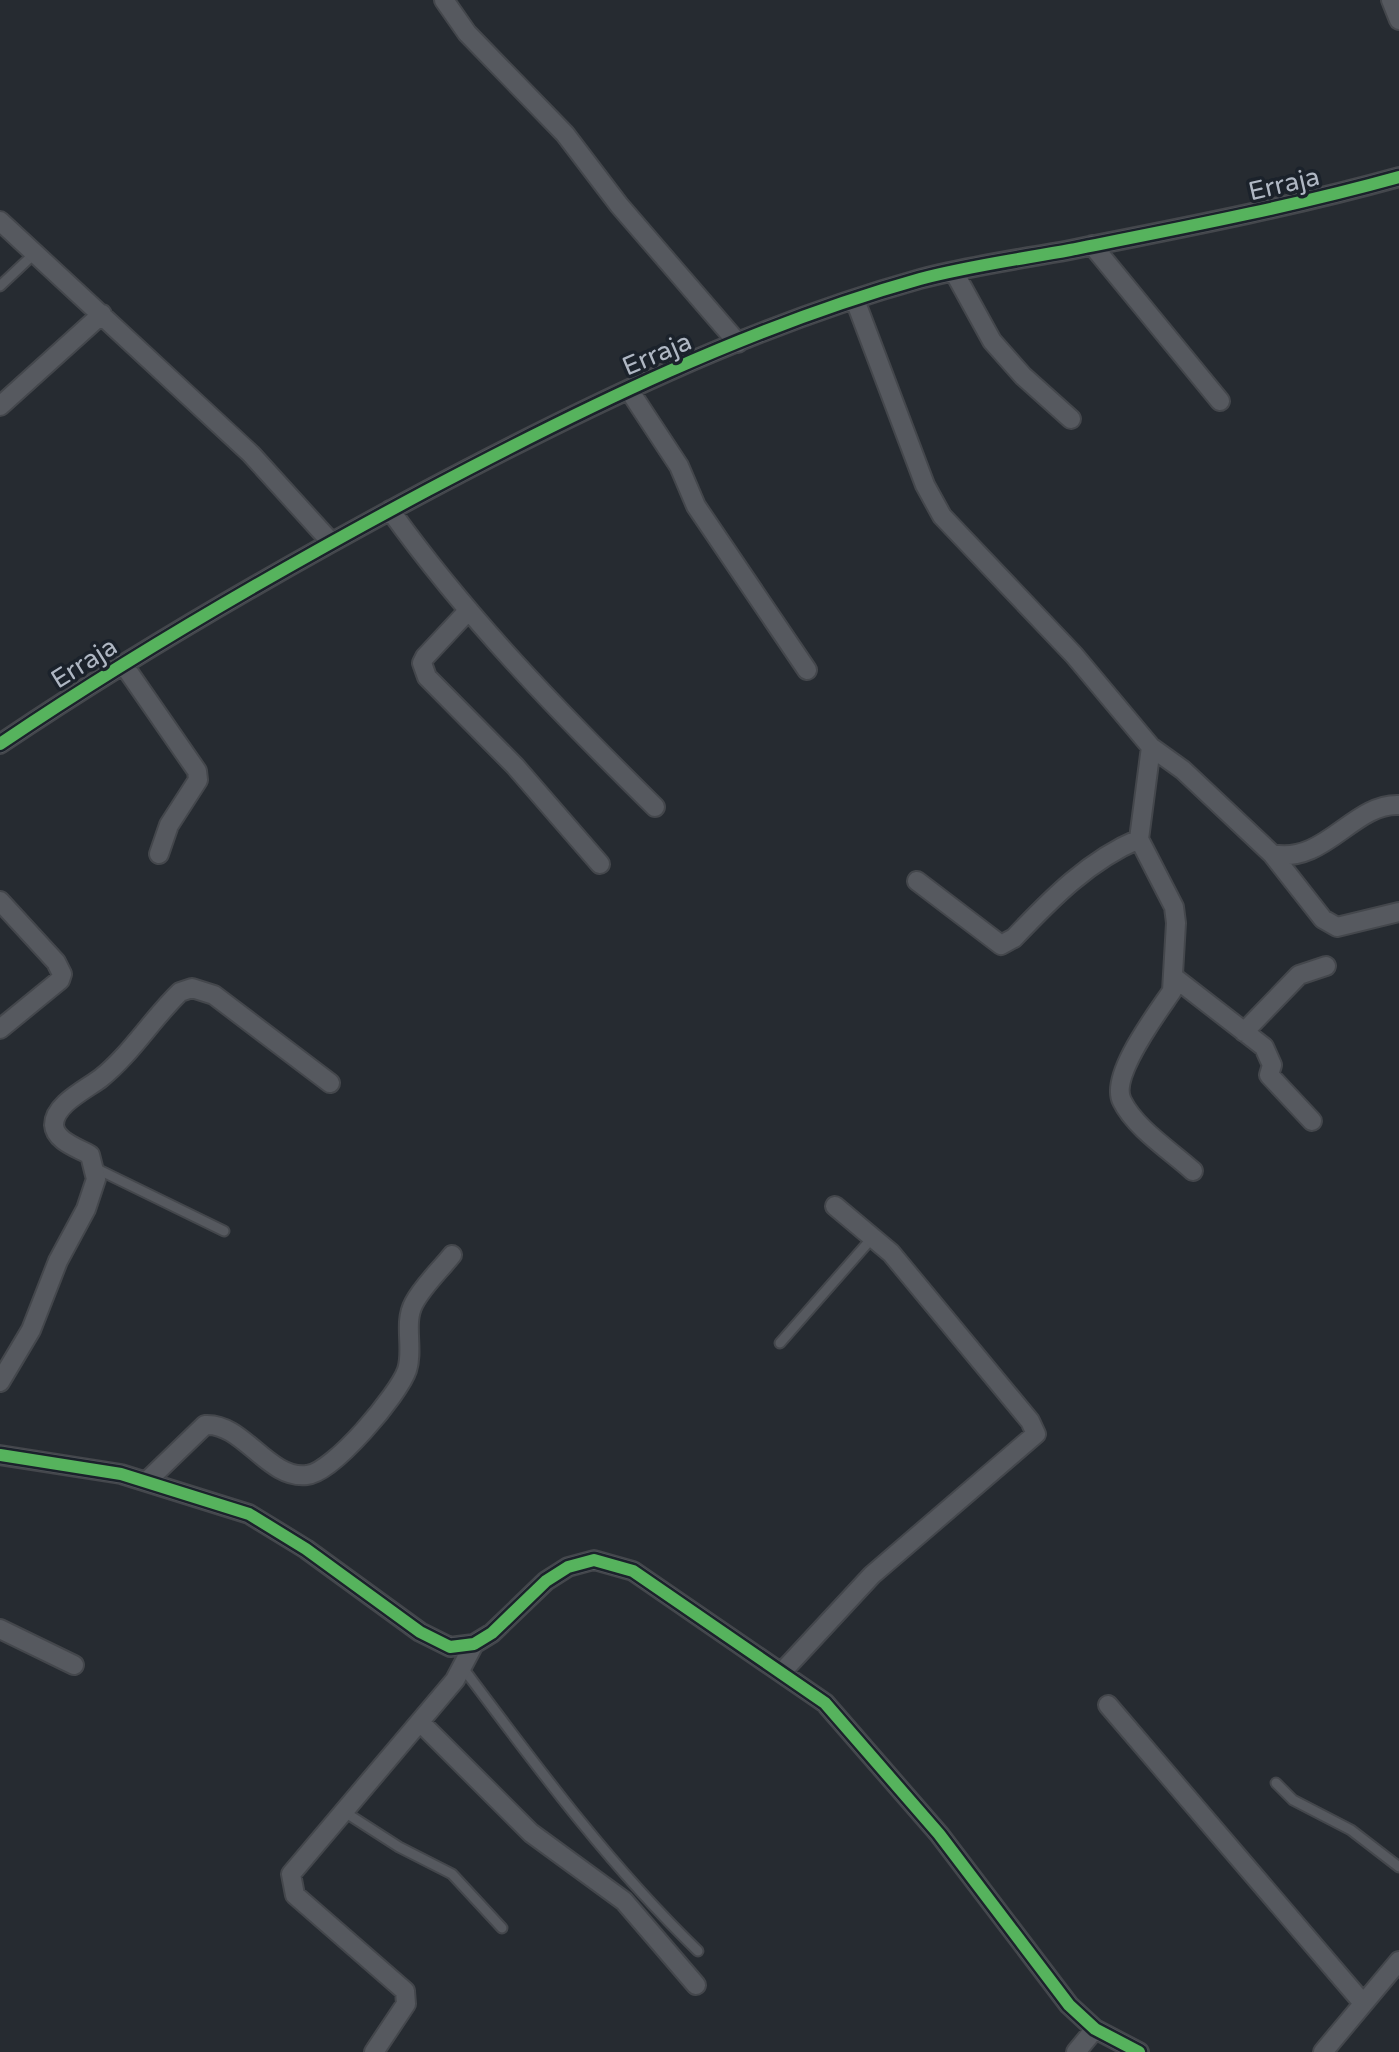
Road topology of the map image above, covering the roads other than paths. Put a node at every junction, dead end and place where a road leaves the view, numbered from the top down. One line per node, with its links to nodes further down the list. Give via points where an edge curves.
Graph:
1 (444, 0): 12 (street, via 467,33 565,134)
2 (1391, 0): 3 (street)
3 (1399, 20)
4 (1399, 177): 6 (street, Erraja, via 1243,216)
5 (0, 221): 7 (street)
6 (1092, 245): 8 (street, Erraja); 14 (street)
7 (35, 253): 9 (lane); 11 (street)
8 (954, 272): 10 (street, Erraja); 16 (street, via 992,341)
9 (0, 286)
10 (855, 300): 12 (street, Erraja); 23 (street, via 925,485 942,516 1074,655)
11 (102, 314): 15 (street); 18 (street, via 251,454)
12 (738, 343): 13 (street, Erraja)
13 (629, 390): 17 (street, Erraja); 21 (street, via 679,466 696,506)
14 (1220, 401)
15 (0, 406)
16 (1071, 419)
17 (390, 510): 18 (street, Erraja); 19 (street)
18 (330, 541): 20 (street, Erraja)
19 (467, 612): 25 (street); 29 (street, via 425,657 427,677 544,797)
20 (123, 664): 22 (street, Erraja); 27 (street, via 197,771 198,780 169,825)
21 (807, 670)
22 (0, 744)
23 (1151, 747): 26 (street); 28 (street)
24 (1399, 805): 28 (street, via 1379,807 1309,849)
25 (655, 807)
26 (1139, 839): 30 (street, via 1082,874 1001,945); 34 (street, via 1174,907)
27 (159, 854)
28 (1272, 854): 32 (street, via 1323,919 1337,927)
29 (600, 864)
30 (917, 881)
31 (0, 901): 35 (street, via 62,974)
32 (1399, 912)
33 (1326, 966): 36 (street, via 1299,975)
34 (1175, 978): 36 (street); 40 (street, via 1119,1090 1136,1119)
35 (0, 1029)
36 (1244, 1032): 38 (street, via 1264,1047 1272,1065 1269,1075)
37 (330, 1083): 39 (street, via 214,995 192,988 180,992 112,1068 56,1116 58,1134 90,1155)
38 (1312, 1121)
39 (97, 1169): 42 (lane); 46 (street, via 86,1209 58,1261 42,1307)
40 (1193, 1171)
41 (835, 1206): 43 (street)
42 (224, 1231)
43 (874, 1236): 45 (lane); 53 (street, via 1036,1434 872,1575)
44 (452, 1255): 48 (street, via 414,1302 409,1361 400,1384 327,1468 307,1476 288,1472 211,1425 194,1432)
45 (780, 1343)
46 (0, 1382)
47 (0, 1455): 48 (street, via 79,1464)
48 (147, 1481): 50 (street, via 249,1514 433,1641 450,1647)
49 (0, 1629): 51 (street)
50 (474, 1644): 52 (street); 53 (street, via 503,1624 546,1581 568,1567 594,1560 633,1571)
51 (74, 1665)
52 (463, 1668): 55 (street); 60 (lane, via 589,1836)
53 (782, 1672): 64 (street, via 825,1703 854,1733 939,1834 1036,1966)
54 (1108, 1705): 63 (street)
55 (420, 1722): 57 (street); 62 (street, via 531,1833 624,1901)
56 (1276, 1783): 58 (lane, via 1293,1800 1351,1830)
57 (343, 1811): 59 (lane, via 452,1874); 65 (street, via 296,1865 290,1882 295,1895 405,1991 406,2004)
58 (1399, 1867)
59 (502, 1928)
60 (698, 1951)
61 (1399, 1961): 63 (street)
62 (696, 1985)
63 (1362, 2002): 68 (street)
64 (1095, 2029): 66 (street); 67 (street)
65 (374, 2052)
66 (1076, 2052)
67 (1139, 2052)
68 (1323, 2052)

